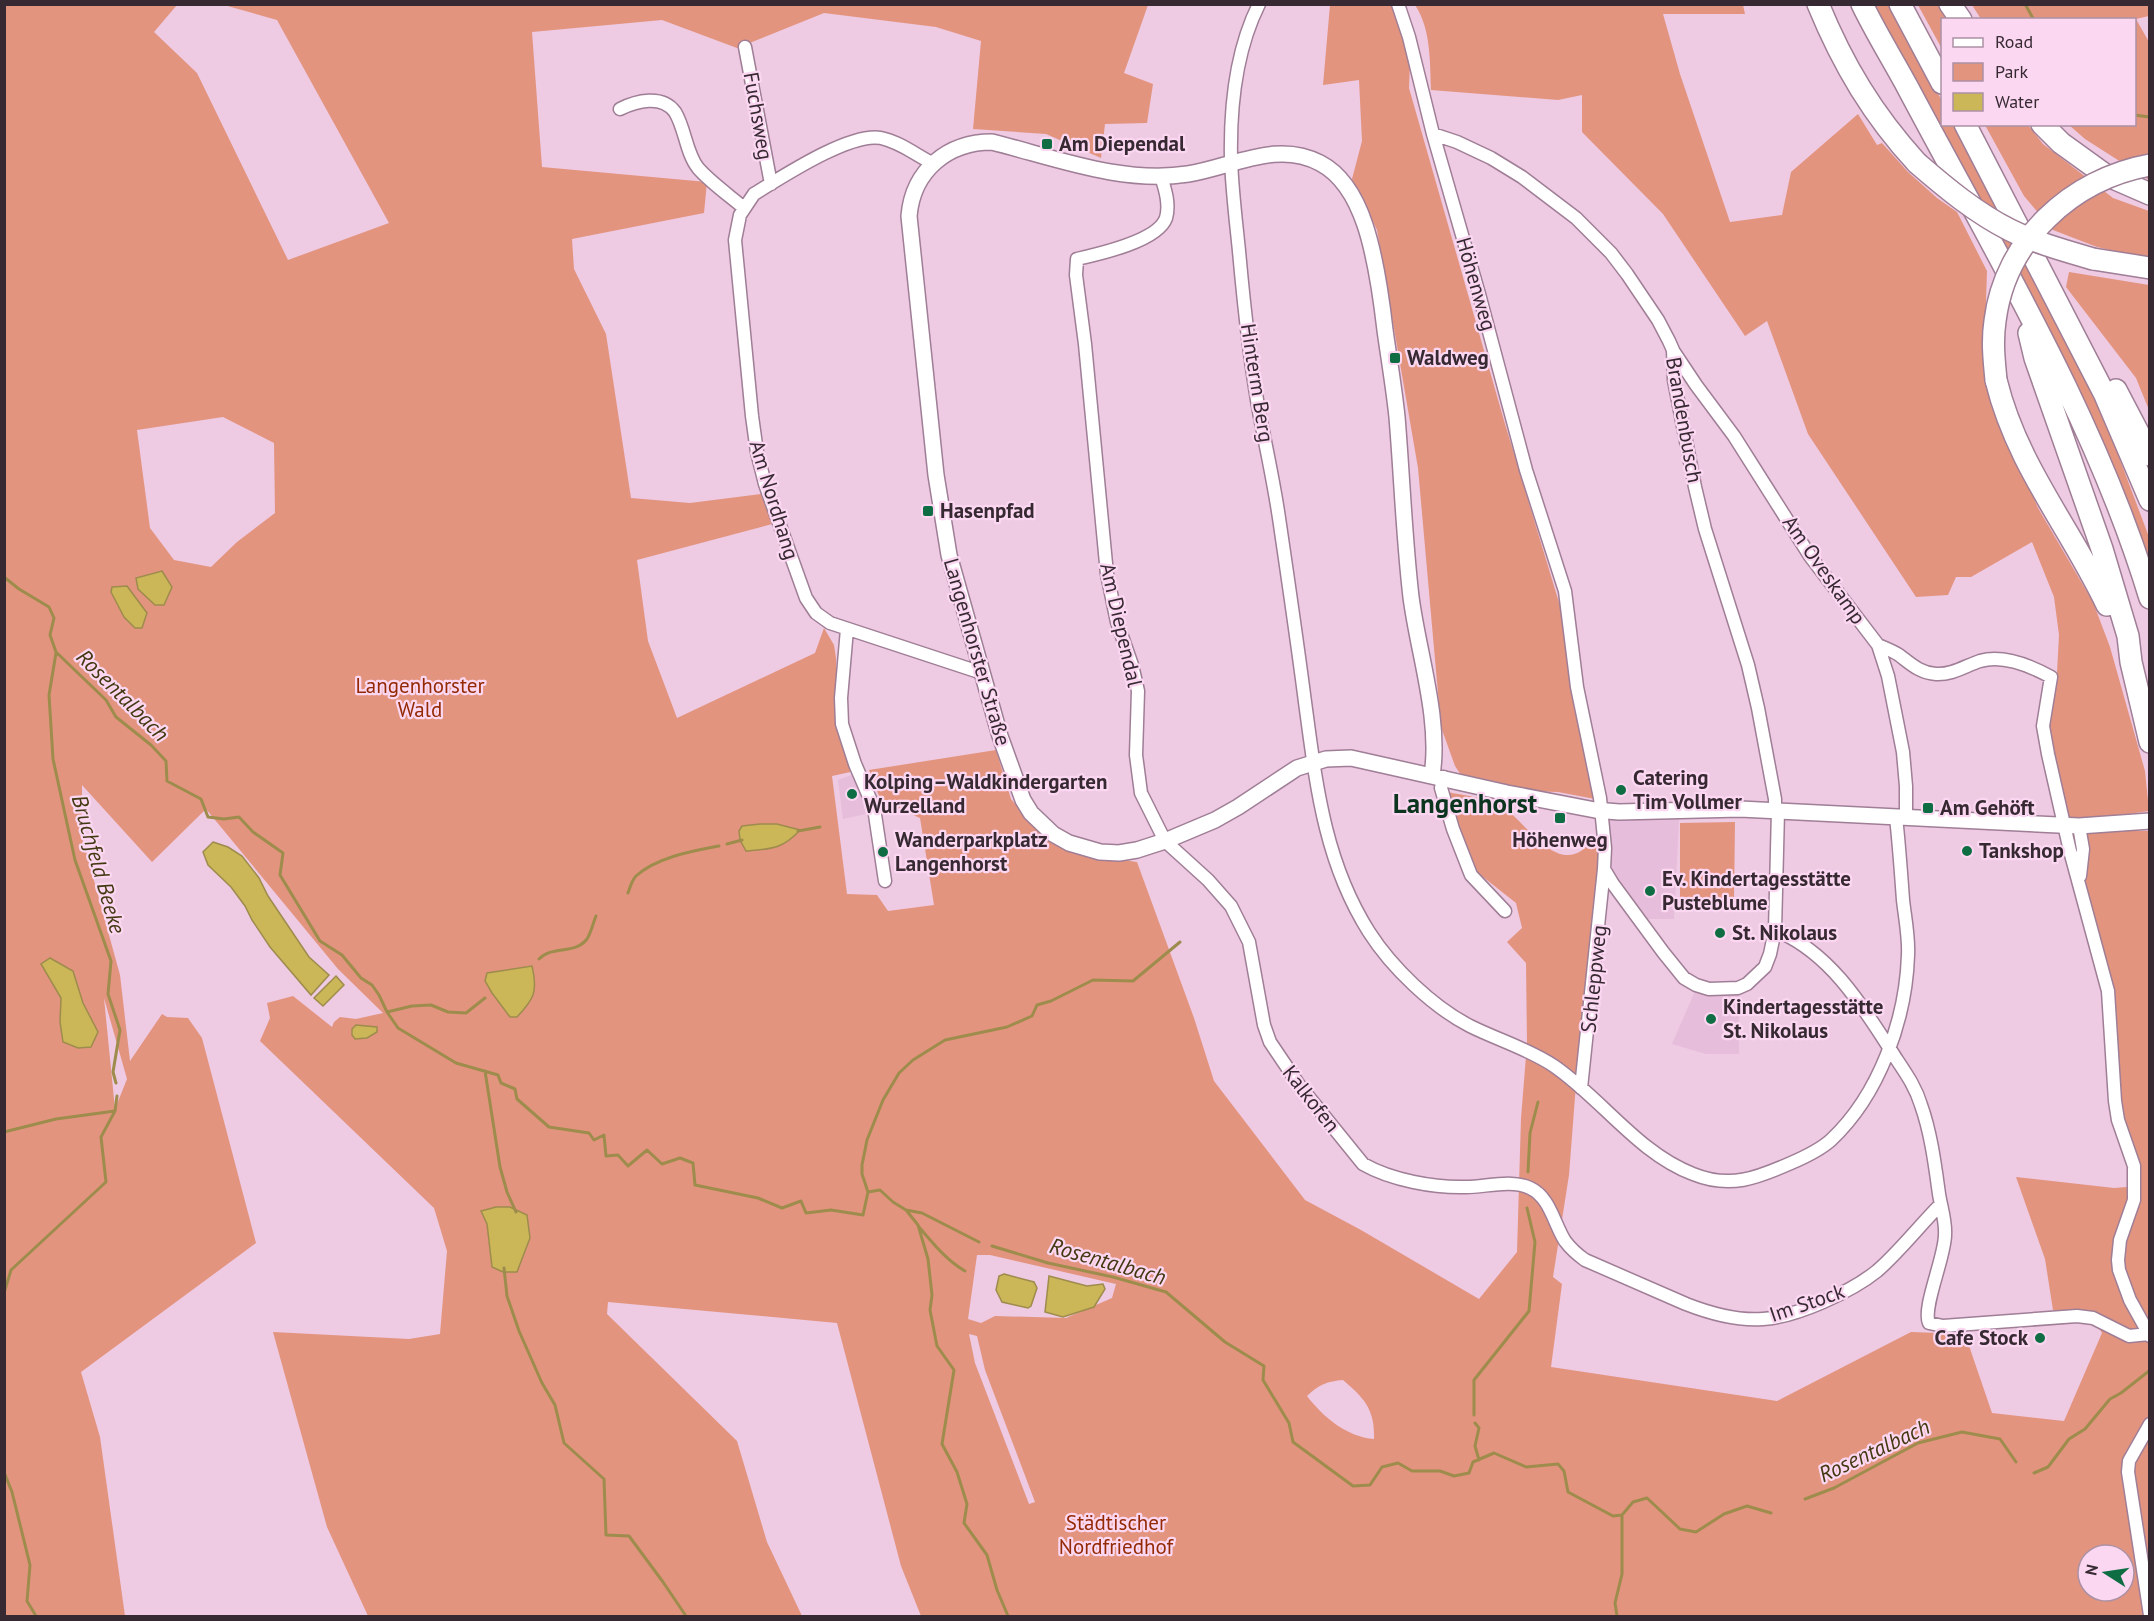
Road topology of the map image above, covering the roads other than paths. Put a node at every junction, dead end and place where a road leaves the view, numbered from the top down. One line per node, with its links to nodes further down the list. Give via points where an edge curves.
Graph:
1 (1259, 4): 15 (street, Hinterm Berg, via 1238,72)
2 (1398, 4): 13 (street, Höhenweg)
3 (1818, 4): 21 (highway, bridge, via 1857,86 1880,119 1917,163 1956,196 2013,232 2093,259)
4 (1862, 4): 23 (highway)
5 (1900, 4): 9 (highway)
6 (1950, 4): 7 (highway)
7 (1959, 18)
8 (745, 47): 18 (street, Fuchsweg)
9 (1941, 81)
10 (620, 109): 20 (street, via 645,100 674,111 698,168)
11 (1966, 126): 22 (highway)
12 (2044, 126): 19 (highway, via 2104,174)
13 (1433, 134): 24 (street, Brandenbusch, via 1491,158 1576,218 1627,274); 35 (street, Höhenweg, via 1526,470 1565,591 1577,687)
14 (932, 163): 17 (street, via 958,147 992,142 1109,172); 18 (street, Am Nordhang, via 881,138 863,138 846,143); 31 (street, Langenhorster Straße, via 910,202 909,216 941,518)
15 (1231, 163): 17 (street); 33 (street, Hinterm Berg, via 1250,350 1280,518); 34 (street, via 1282,153 1321,164 1346,186 1365,224 1382,301 1412,599 1434,727)
16 (2150, 165): 30 (highway, bridge, via 2119,173 2079,192 2044,219 2008,274 1997,309 1993,350 1996,380 2018,446 2093,576)
17 (1161, 176): 40 (street, Am Diependal, via 1167,205 1159,229 1122,247 1077,259 1076,275 1107,574 1138,691 1138,776 1141,793)
18 (771, 184): 20 (street, Am Nordhang, via 754,194)
19 (2150, 194)
20 (744, 208): 28 (street, Am Nordhang, via 735,240 757,452 806,598 816,613)
21 (2150, 268)
22 (2050, 286): 25 (highway, via 2086,332); 26 (highway, via 2105,395)
23 (2022, 300): 27 (highway, via 2095,451); 30 (highway, via 2035,358 2102,549 2128,636)
24 (1673, 350): 29 (street, Am Oveskamp, via 1734,436 1810,556); 36 (street, Brandenbusch, via 1674,380 1695,487 1748,665)
25 (2150, 455)
26 (2150, 500)
27 (2150, 598)
28 (847, 629): 31 (street, Am Nordhang); 42 (street, via 842,724 874,808)
29 (1878, 645): 37 (street, Am Oveskamp, via 1903,752 1906,786); 39 (street, via 1933,674 1957,671 1995,658 2020,663 2051,677 2043,726)
30 (2131, 662): 32 (highway)
31 (982, 672): 40 (street, Langenhorster Straße, via 1023,800 1042,824 1069,843 1100,852 1137,850)
32 (2150, 742)
33 (1313, 763): 34 (street, Langenhorster Straße, via 1352,758); 40 (street, Langenhorster Straße, via 1283,776 1215,820); 46 (street, Hinterm Berg, via 1332,855 1360,916 1387,957 1430,998 1465,1023 1552,1065)
34 (1438, 776): 35 (street, Langenhorster Straße); 43 (street, via 1471,875)
35 (1600, 811): 36 (street, Langenhorster Straße); 41 (street, Höhenweg)
36 (1777, 811): 37 (street, Langenhorster Straße); 44 (street, Brandenbusch)
37 (1901, 817): 39 (street, Langenhorster Straße); 45 (street, via 1908,957 1904,993)
38 (2150, 820): 39 (street, Langenhorster Straße)
39 (2072, 825): 49 (street, via 2084,849 2080,884 2108,991 2115,1101 2134,1166 2134,1200 2120,1240 2119,1270)
40 (1166, 841): 48 (street, Kalkofen, via 1231,906 1249,942 1270,1042 1299,1085 1363,1164 1385,1175 1454,1187 1525,1186 1539,1194)
41 (1604, 869): 44 (street, Brandenbusch, via 1684,978 1702,987 1723,990 1747,984 1765,967); 46 (street, Schleppweg)
42 (885, 881)
43 (1504, 910)
44 (1774, 930): 45 (street, via 1801,944 1843,981)
45 (1889, 1046): 46 (street, Hinterm Berg, via 1871,1088 1829,1142 1799,1160 1755,1179 1740,1181 1710,1180 1683,1170 1645,1145); 47 (street, via 1921,1105)
46 (1577, 1084)
47 (1941, 1204): 48 (street, Im Stock, via 1894,1254 1857,1285 1784,1315 1761,1319 1701,1310 1596,1265 1576,1254); 49 (street, via 1946,1234 1926,1317 1929,1323 1953,1326 2077,1316 2093,1318 2129,1336)
48 (1559, 1228)
49 (2149, 1335)
50 (2150, 1424): 51 (street, via 2129,1461 2128,1472)
51 (2150, 1615)

